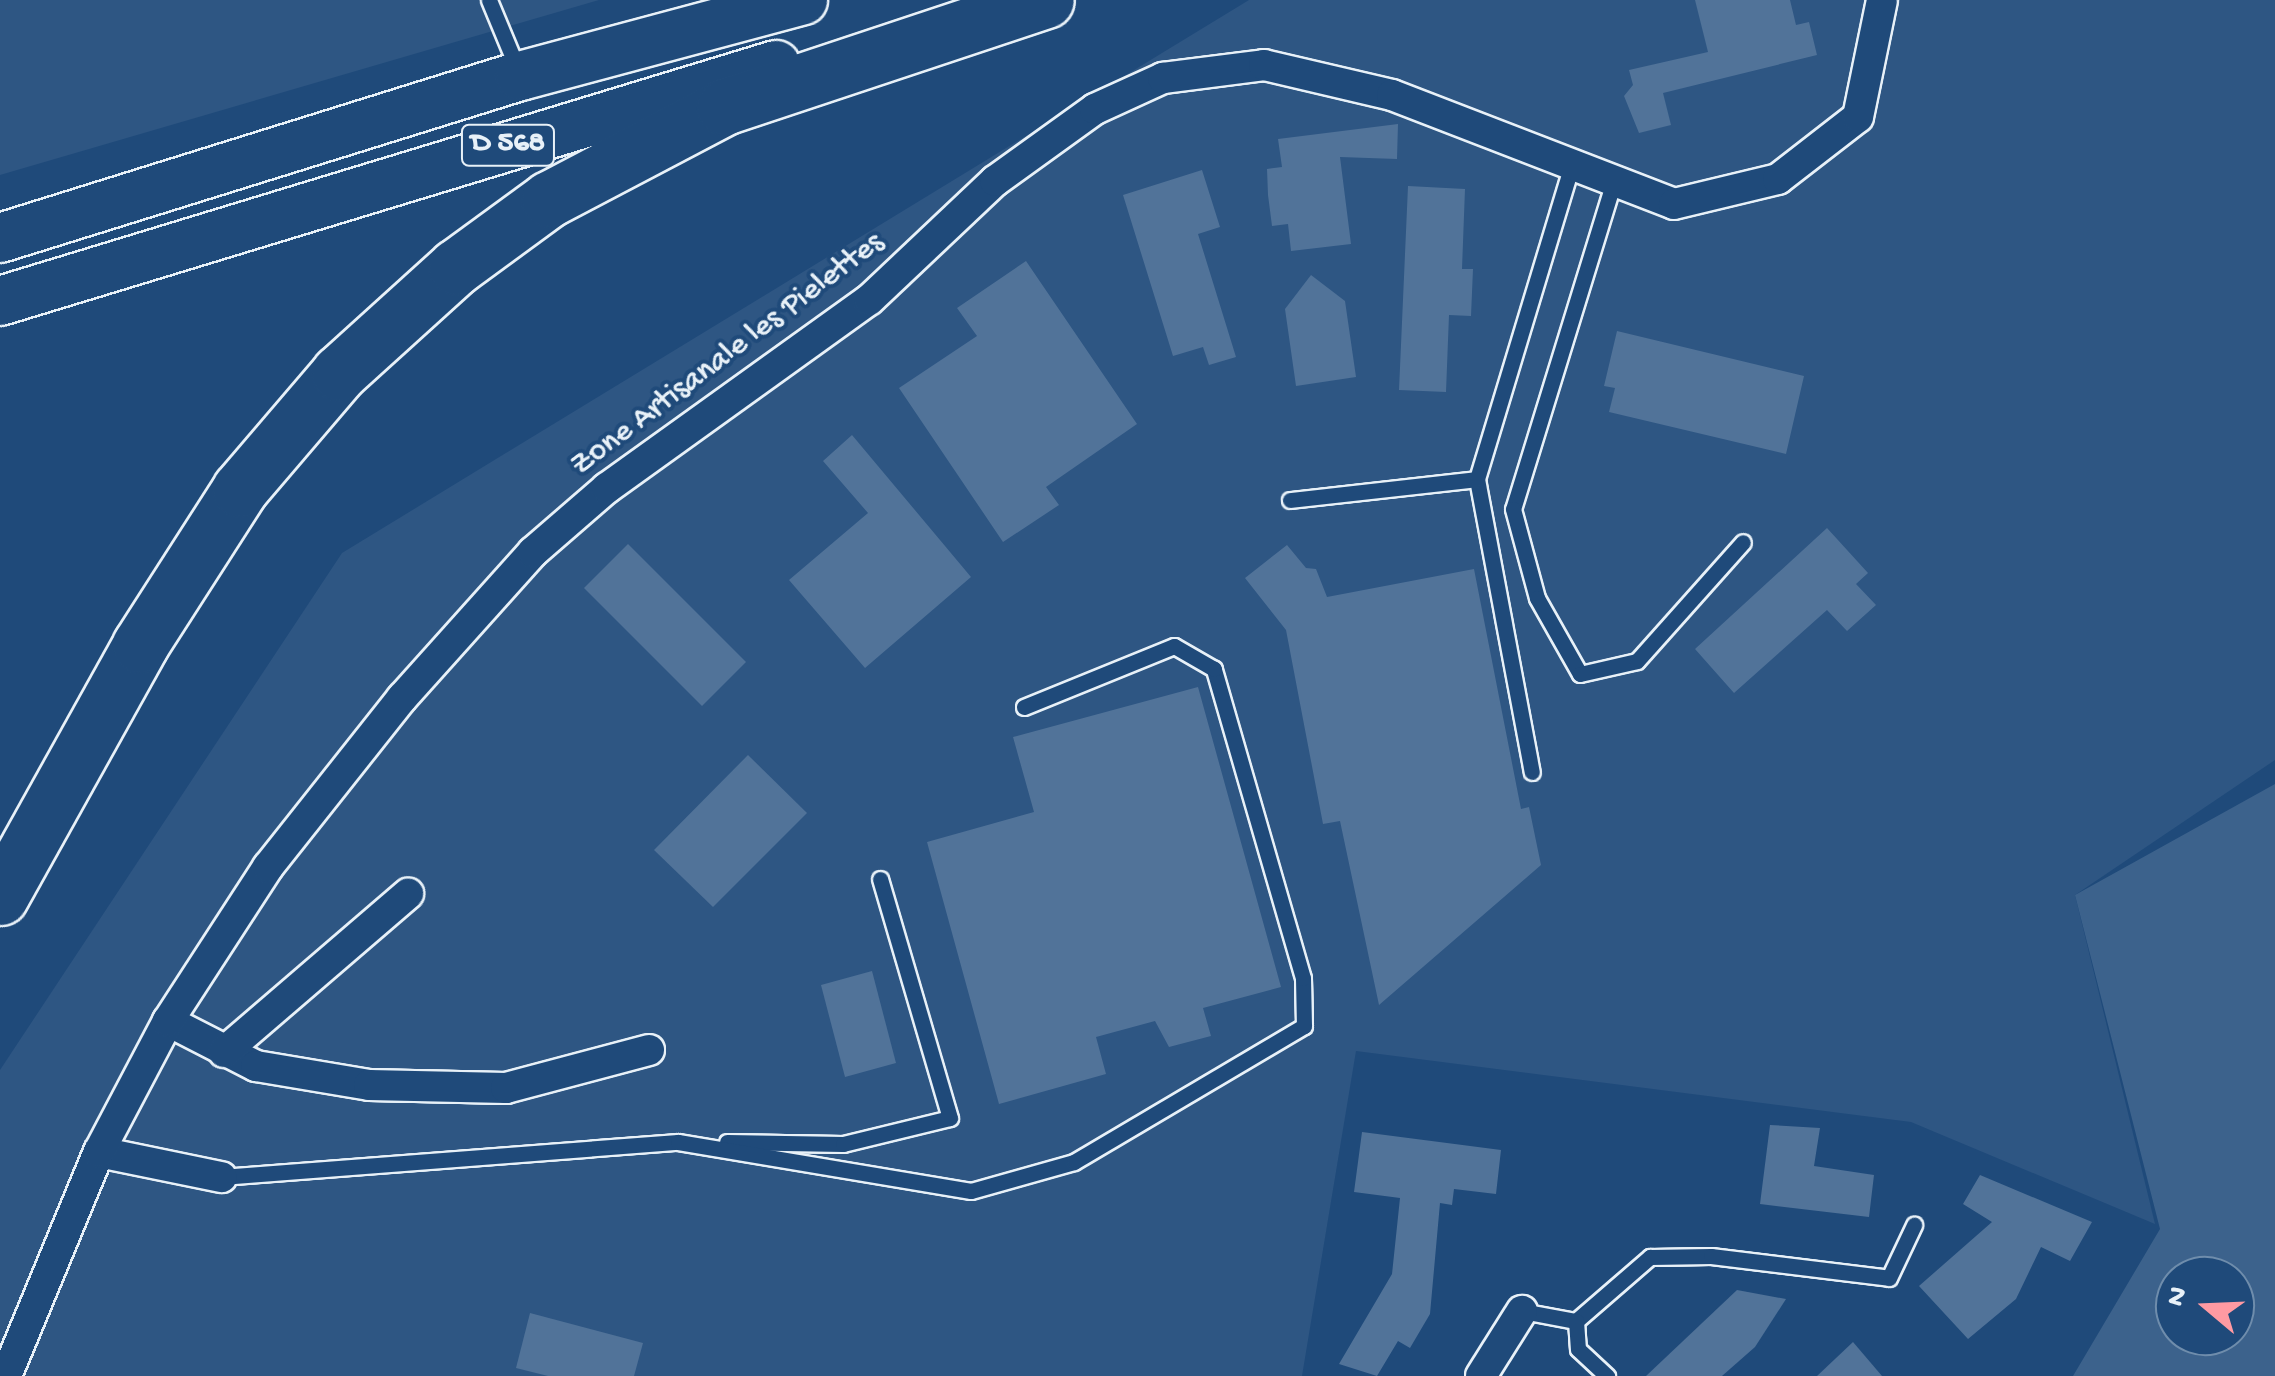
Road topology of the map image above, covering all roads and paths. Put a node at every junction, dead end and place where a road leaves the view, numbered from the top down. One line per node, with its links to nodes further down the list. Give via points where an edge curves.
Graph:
1 (490, 0): 6 (lane)
2 (1019, 0): 10 (main road, D 568, via 713,82)
3 (1046, 0): 18 (highway, via 724,106 550,200 456,267 339,373 240,489 140,645)
4 (1882, 0): 8 (street, Zone Artisanale les Pielettes, via 1858,117 1778,179 1674,204)
5 (798, 1): 6 (main road, D 568)
6 (520, 76): 9 (main road, D 568)
7 (1572, 165): 8 (street, Zone Artisanale les Pielettes); 11 (lane); 19 (street, Zone Artisanale les Pielettes, via 1303,68 1213,67 1163,78 1096,110 995,181 869,300 607,488 533,552 268,867)
8 (1614, 181): 13 (lane, via 1513,510 1537,598 1580,674 1637,662)
9 (0, 238)
10 (0, 300)
11 (1477, 479): 12 (lane); 15 (lane)
12 (1290, 500)
13 (1743, 542)
14 (1024, 707): 22 (lane, via 1174,646 1214,669 1303,978 1304,1026 1074,1162 971,1192)
15 (1532, 772)
16 (880, 879): 22 (lane, via 950,1118 843,1144)
17 (408, 894): 21 (street)
18 (0, 897)
19 (168, 1021): 21 (street); 23 (street, Zone Artisanale les Pielettes)
20 (650, 1050): 21 (street, via 506,1088 319,1079)
21 (224, 1052)
22 (678, 1142): 24 (lane)
23 (99, 1152): 24 (street); 28 (street, Zone Artisanale les Pielettes)
24 (221, 1177)
25 (1914, 1225): 27 (lane, via 1889,1278 1711,1256 1650,1258)
26 (1522, 1312): 27 (lane); 29 (street)
27 (1576, 1321): 30 (lane, via 1578,1349)
28 (6, 1376)
29 (1481, 1376)
30 (1607, 1376)

